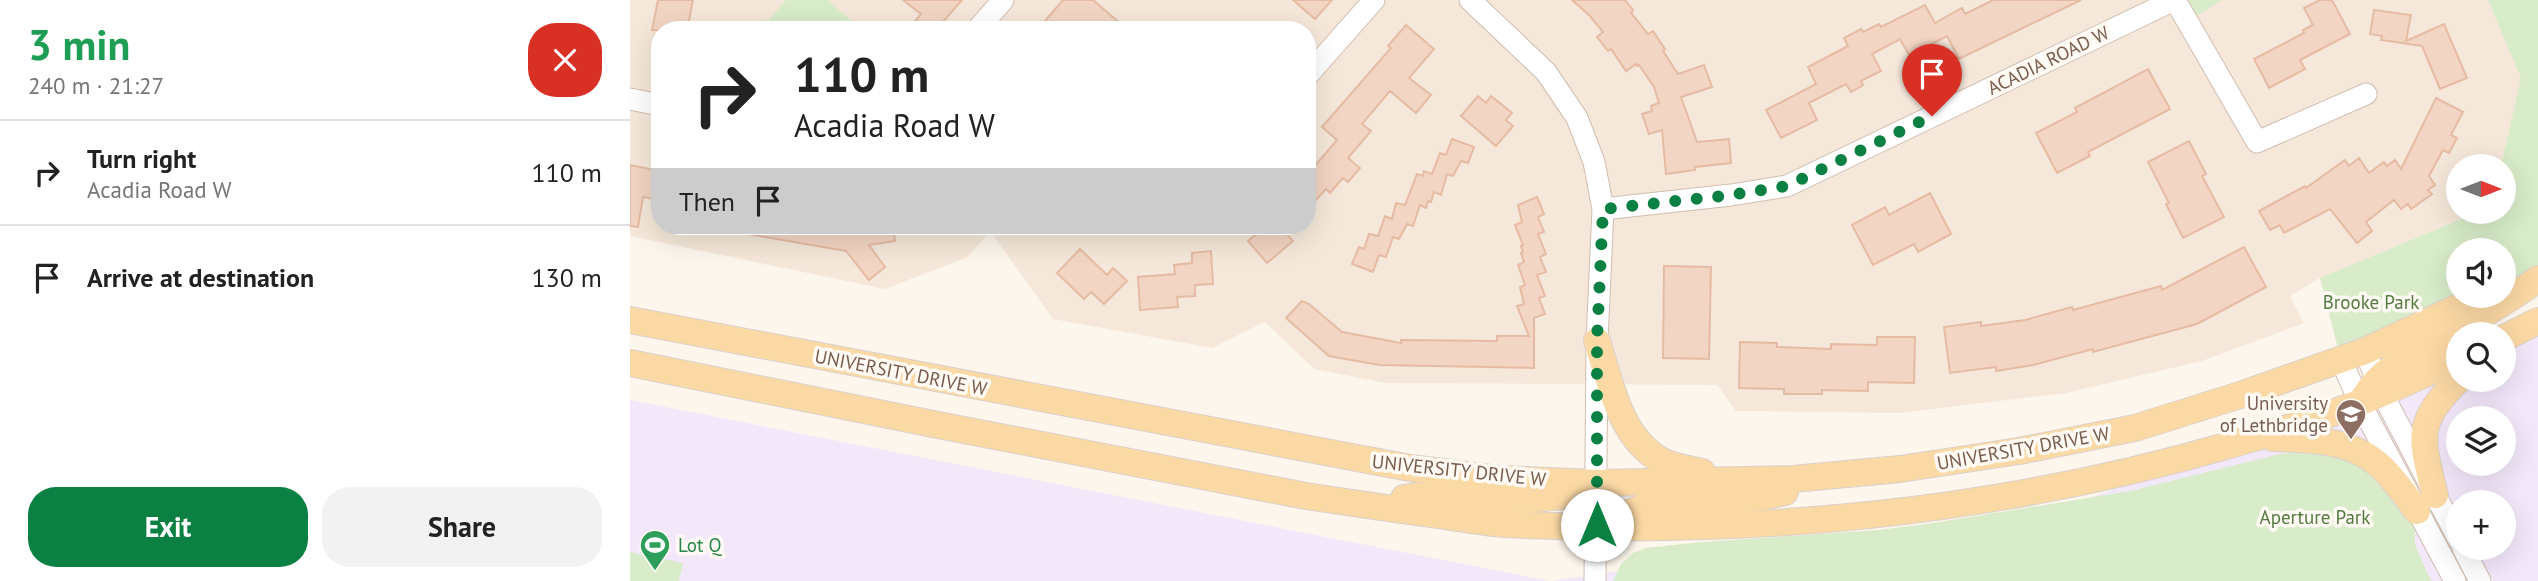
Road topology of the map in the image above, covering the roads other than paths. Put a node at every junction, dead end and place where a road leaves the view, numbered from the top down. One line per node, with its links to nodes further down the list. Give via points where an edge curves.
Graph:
1 (1003, 0): 5 (street)
2 (1374, 0): 6 (street)
3 (1470, 0): 10 (street, via 1546,72 1577,118 1594,162)
4 (2175, 0): 7 (street, via 2257,142); 10 (street, ACADIA ROAD W, via 1787,186)
5 (985, 21)
6 (1316, 66)
7 (2366, 94)
8 (630, 99): 9 (street)
9 (651, 103)
10 (1603, 209): 18 (street)
11 (2538, 267): 12 (main road)
12 (2516, 279)
13 (2538, 279): 22 (main road, via 2398,361)
14 (2456, 308): 19 (main road, UNIVERSITY DRIVE W)
15 (630, 320): 27 (main road, UNIVERSITY DRIVE W, via 1410,468 1500,479)
16 (2538, 321): 17 (main road)
17 (2516, 332)
18 (1597, 341): 26 (main road, via 1619,408 1646,449 1678,467); 27 (street)
19 (2353, 355): 22 (street); 22 (street); 25 (main road, UNIVERSITY DRIVE W, via 2136,428)
20 (630, 362): 29 (main road)
21 (2446, 364): 22 (main road)
22 (2373, 392): 24 (main road); 28 (street)
23 (2448, 392): 28 (main road, via 2425,425)
24 (2254, 438): 28 (main road, via 2316,439 2342,445 2385,469); 30 (main road, via 2160,465 1931,507 1732,526)
25 (1900, 469): 26 (main road, UNIVERSITY DRIVE W); 30 (main road, via 1762,497 1643,507)
26 (1738, 480): 27 (main road, UNIVERSITY DRIVE W)
27 (1597, 483): 29 (main road, via 1584,493 1534,499 1416,496); 30 (street)
28 (2426, 503): 31 (street); 34 (street)
29 (1364, 505): 30 (main road, via 1503,524)
30 (1597, 525): 33 (street)
31 (2446, 525)
32 (2469, 560): 35 (street)
33 (1595, 581)
34 (2455, 581)
35 (2480, 581)

